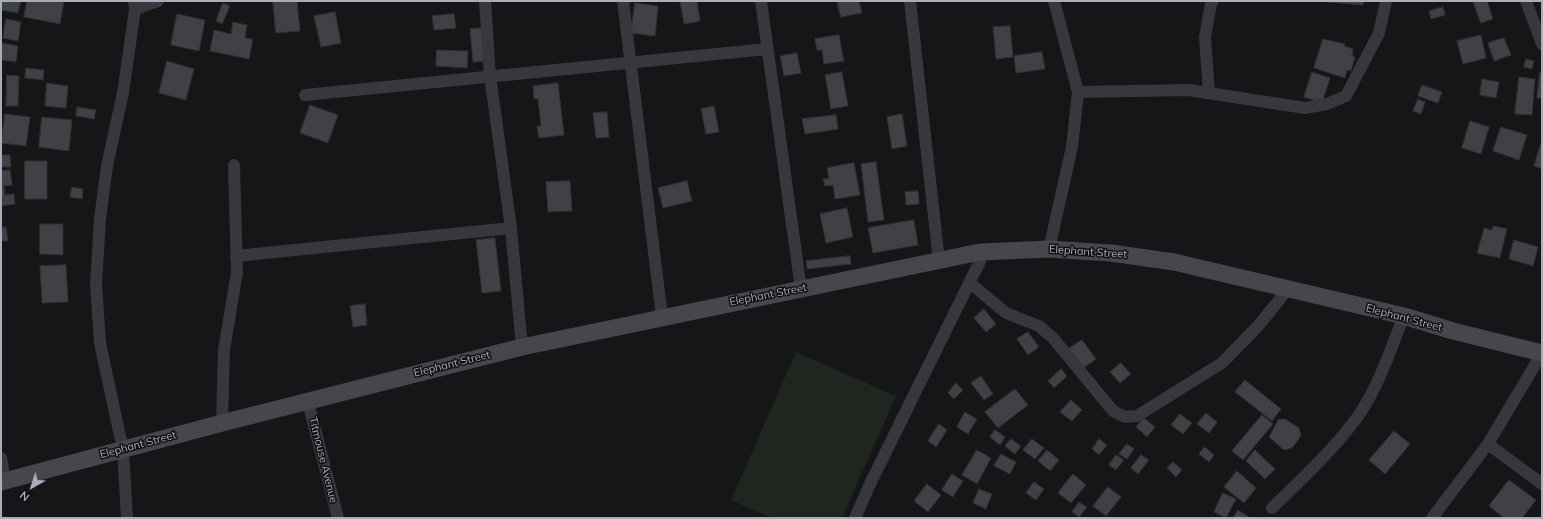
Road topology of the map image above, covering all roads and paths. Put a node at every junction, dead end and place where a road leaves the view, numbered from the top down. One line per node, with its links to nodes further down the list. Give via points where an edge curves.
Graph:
1 (158, 1): 10 (street)
2 (485, 1): 14 (street)
3 (623, 1): 13 (street)
4 (761, 1): 12 (street)
5 (910, 1): 23 (street)
6 (1054, 1): 15 (street)
7 (1214, 1): 16 (street, via 1211,4 1205,37)
8 (1386, 1): 16 (street, via 1379,33 1346,96 1327,104 1305,108)
9 (1526, 1): 11 (street)
10 (134, 5): 34 (street, via 123,93 107,166 100,219 96,284 100,343)
11 (1542, 44)
12 (768, 49): 13 (street); 25 (street)
13 (630, 64): 14 (street); 28 (street)
14 (490, 76): 17 (street); 19 (street)
15 (1078, 92): 16 (street, via 1168,89); 20 (street, via 1072,147)
16 (1209, 92)
17 (305, 95)
18 (234, 165): 22 (street)
19 (511, 228): 22 (street); 29 (street)
20 (1049, 249): 21 (main road, Elephant Street); 26 (main road, Elephant Street, via 1112,253 1174,262)
21 (986, 251): 23 (main road, Elephant Street); 24 (street)
22 (236, 256): 32 (street, via 236,272 224,350)
23 (939, 261): 25 (main road, Elephant Street)
24 (970, 283): 26 (street, via 1006,313 1039,326 1053,338 1113,411 1124,417 1137,416 1222,363 1258,326); 41 (street)
25 (801, 289): 28 (main road, Elephant Street)
26 (1288, 289): 27 (main road, Elephant Street)
27 (1404, 316): 30 (main road, Elephant Street); 38 (street, via 1374,389 1356,418)
28 (662, 317): 29 (main road, Elephant Street)
29 (522, 347): 31 (main road, Elephant Street)
30 (1542, 353): 33 (street)
31 (308, 402): 32 (main road, Elephant Street); 40 (street, Titmouse Avenue)
32 (222, 423): 34 (main road, Elephant Street)
33 (1488, 444): 37 (street); 42 (street)
34 (123, 450): 36 (main road, Elephant Street); 39 (street)
35 (1, 458): 36 (street)
36 (3, 482)
37 (1542, 484)
38 (1272, 508)
39 (127, 518)
40 (338, 518)
41 (855, 518)
42 (1432, 518)

